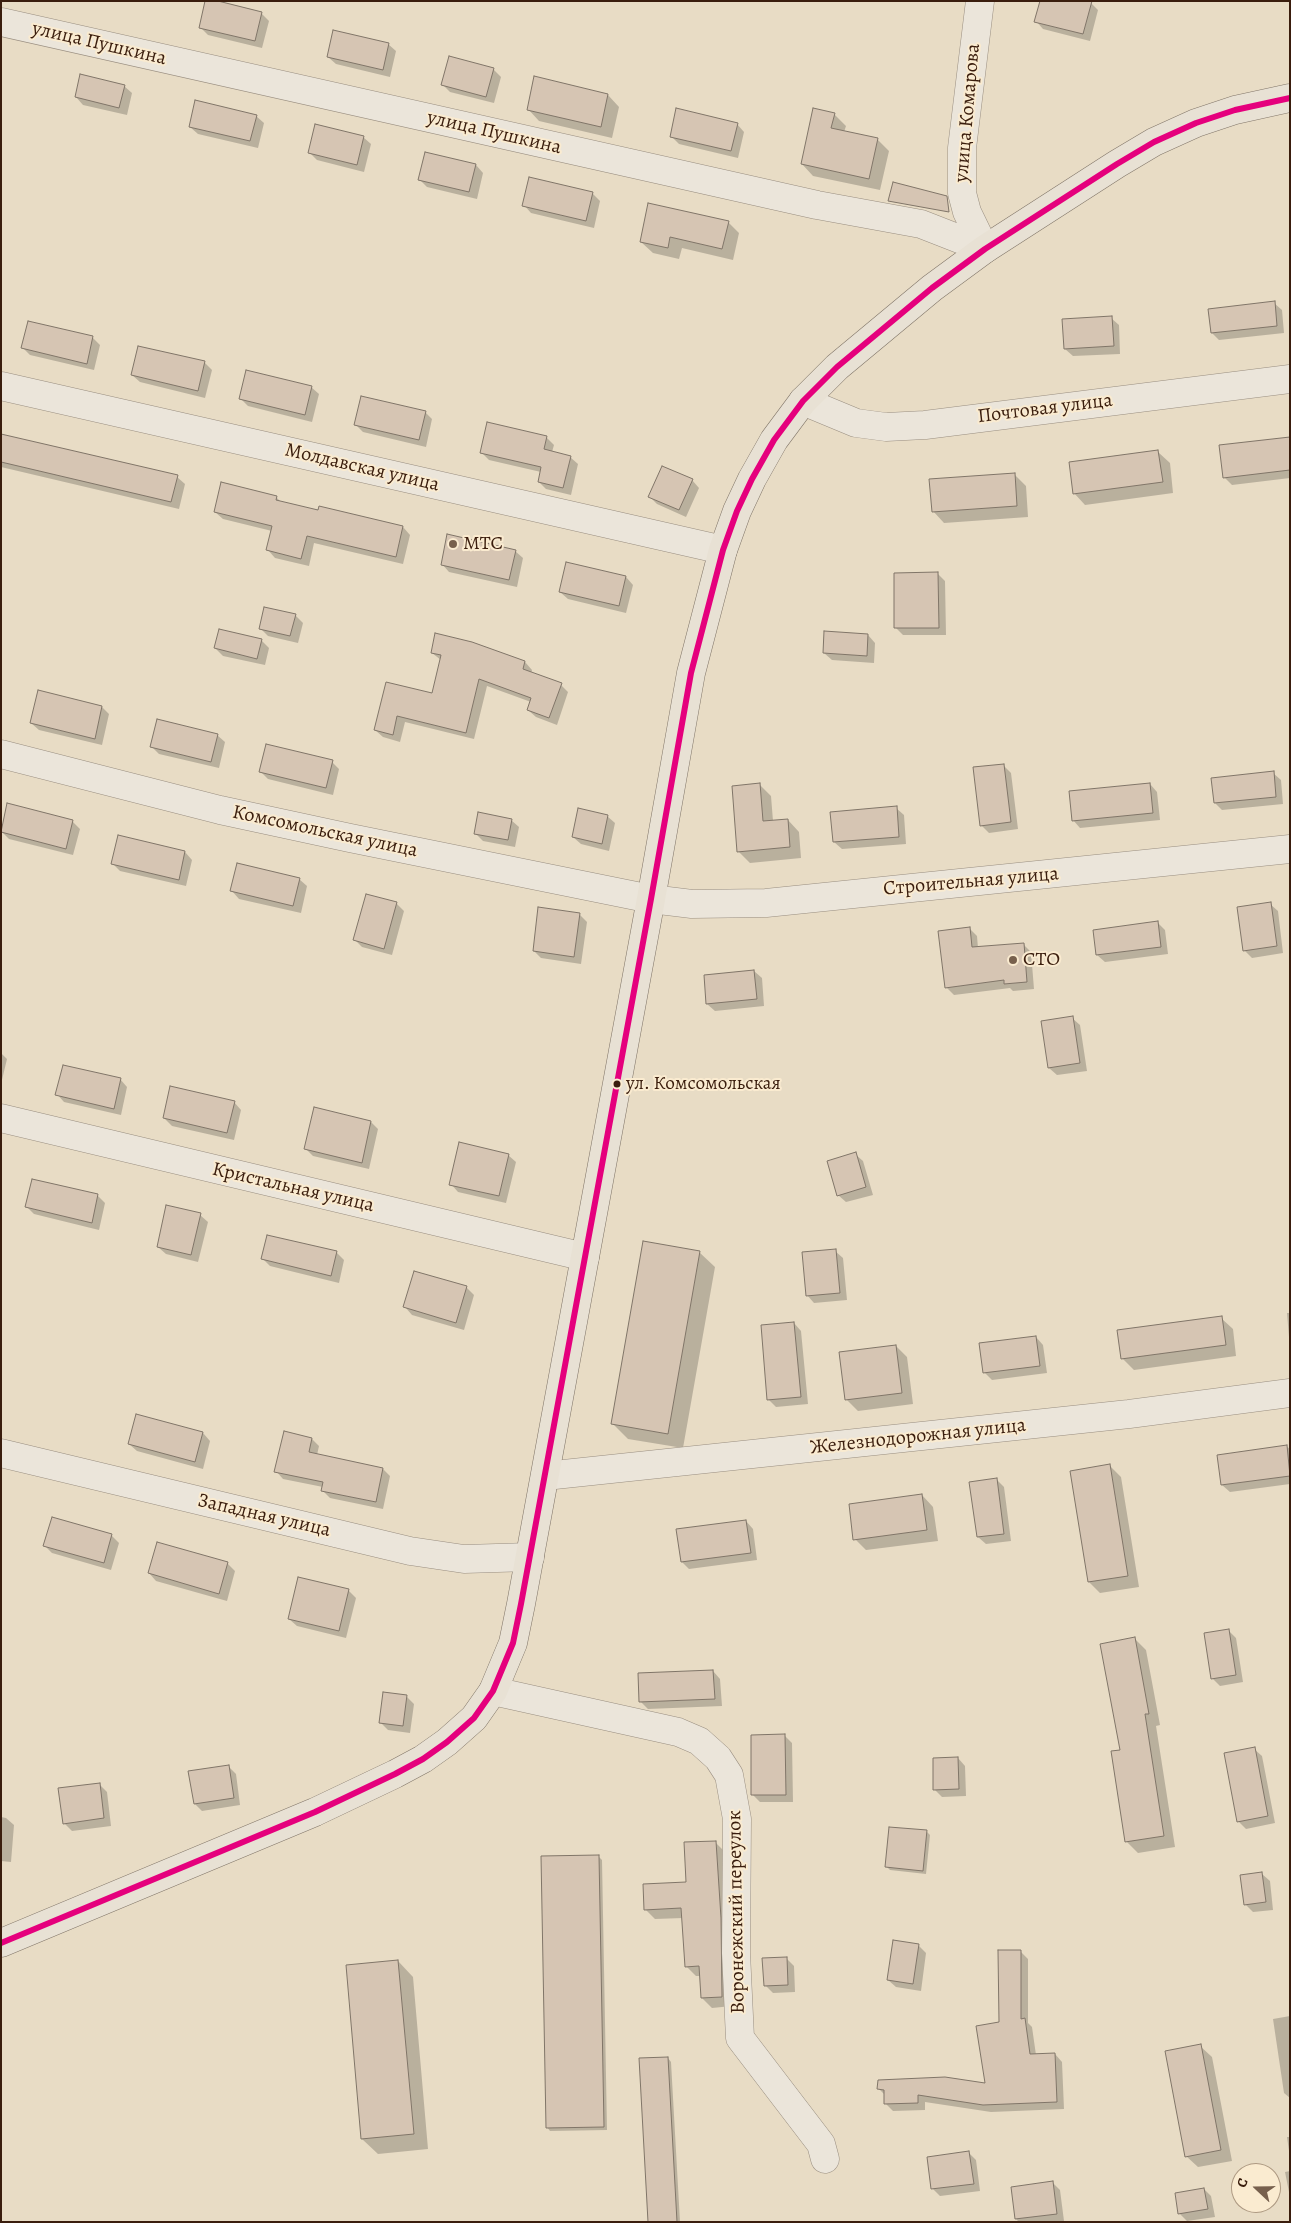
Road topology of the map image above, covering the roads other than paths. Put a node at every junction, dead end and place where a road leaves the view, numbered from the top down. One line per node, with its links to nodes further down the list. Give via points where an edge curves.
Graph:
1 (980, 1): 4 (street, улица Комарова, via 962,148 962,192 967,212)
2 (1, 22): 4 (street, улица Пушкина, via 808,203 913,222)
3 (1290, 98): 4 (main road, via 1235,110 1154,142)
4 (985, 249): 7 (main road, via 896,317)
5 (1290, 379): 7 (street, Почтовая улица, via 925,425 886,427 856,423)
6 (1, 386): 8 (street, Молдавская улица)
7 (803, 401): 8 (main road, via 774,440 752,479)
8 (723, 550): 11 (main road, via 691,673)
9 (1, 754): 11 (street, Комсомольская улица, via 239,814)
10 (1290, 849): 11 (street, Строительная улица, via 766,903 692,904)
11 (651, 899): 13 (main road)
12 (1, 1118): 13 (street, Кристальная улица)
13 (585, 1257): 16 (main road)
14 (1290, 1392): 16 (street, Железнодорожная улица, via 1120,1415)
15 (1, 1453): 17 (street, Западная улица, via 410,1551 464,1559)
16 (545, 1476): 17 (main road)
17 (530, 1556): 18 (main road, via 513,1644)
18 (494, 1691): 19 (main road, via 474,1718 447,1742 395,1774 315,1812); 20 (street, Воронежский переулок, via 678,1732 699,1741 718,1758 729,1775 737,1819 736,1953 740,2038 821,2144)
19 (1, 1943)
20 (824, 2159)

